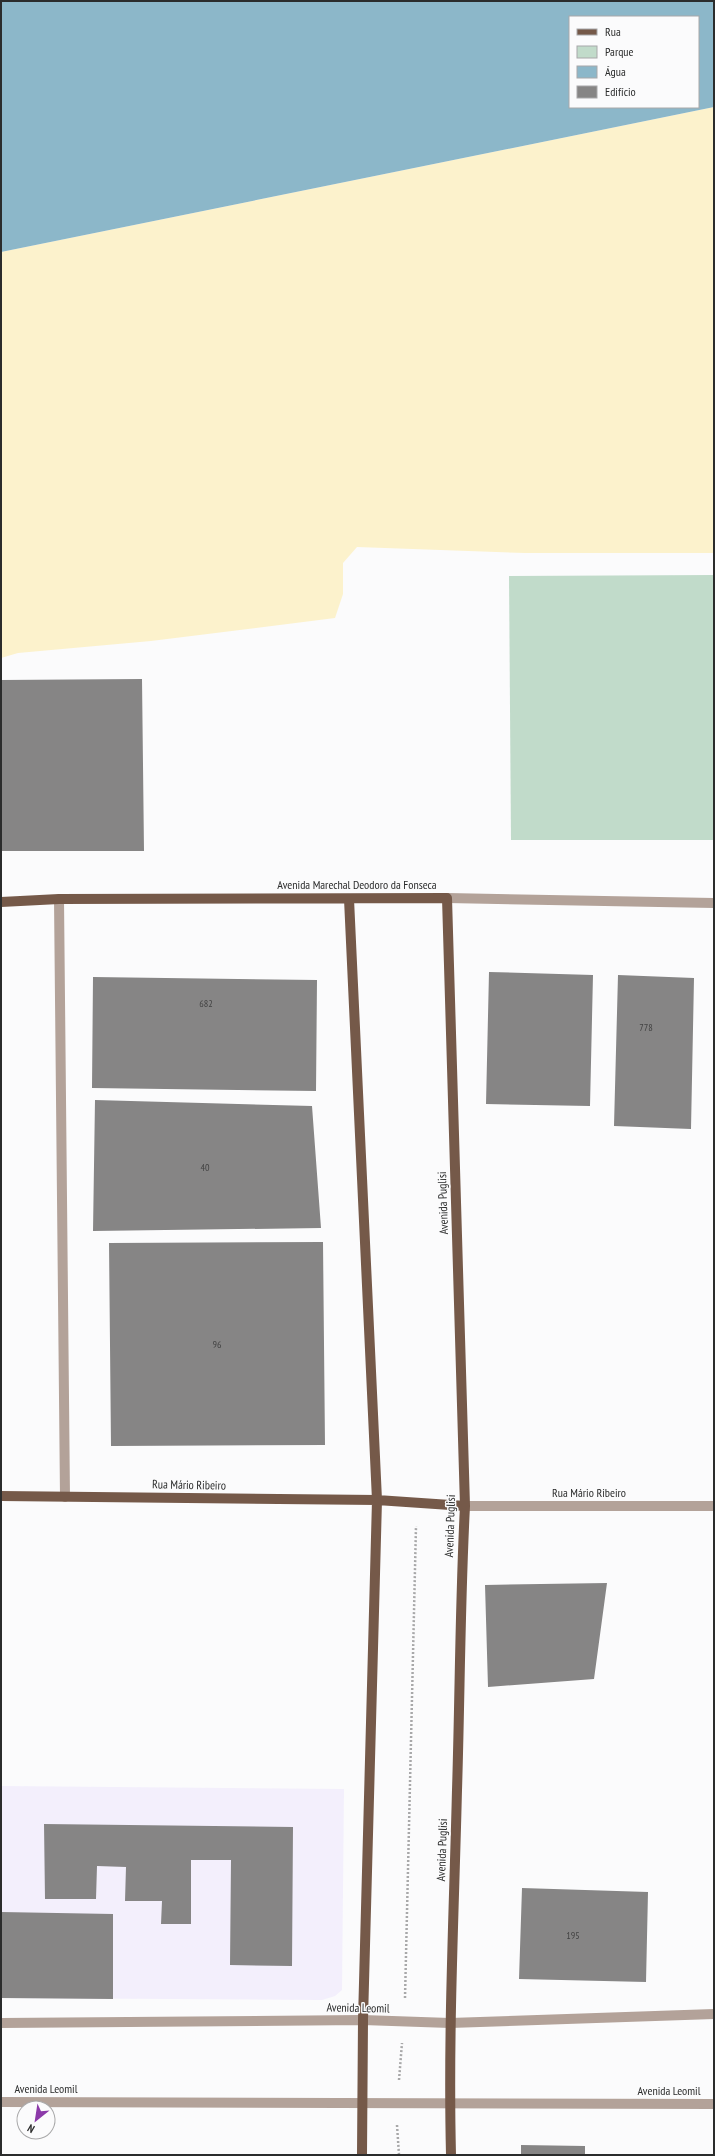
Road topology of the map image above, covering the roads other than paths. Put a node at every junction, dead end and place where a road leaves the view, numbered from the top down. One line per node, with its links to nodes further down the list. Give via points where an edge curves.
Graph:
1 (447, 898): 3 (main road, Avenida Marechal Deodoro da Fonseca); 5 (street, Avenida Marechal Deodoro da Fonseca); 9 (main road, Avenida Puglisi)
2 (59, 899): 3 (main road, Avenida Marechal Deodoro da Fonseca); 4 (main road, Avenida Marechal Deodoro da Fonseca); 7 (street)
3 (349, 899): 8 (main road)
4 (1, 902)
5 (714, 903)
6 (1, 1496): 7 (main road, Rua Mário Ribeiro)
7 (65, 1497): 8 (main road, Rua Mário Ribeiro)
8 (377, 1500): 9 (main road, Rua Mário Ribeiro); 12 (main road)
9 (465, 1506): 10 (street, Rua Mário Ribeiro); 14 (main road, Avenida Puglisi, via 460,1607)
10 (714, 1506)
11 (714, 2014): 14 (street, Avenida Leomil)
12 (363, 2020): 13 (street, Avenida Leomil); 14 (street, Avenida Leomil); 16 (main road)
13 (1, 2023)
14 (450, 2023): 17 (main road, Avenida Puglisi)
15 (1, 2102): 16 (street, Avenida Leomil)
16 (362, 2103): 17 (street, Avenida Leomil); 19 (main road)
17 (449, 2104): 18 (street, Avenida Leomil); 20 (main road, Avenida Puglisi)
18 (714, 2104)
19 (362, 2155)
20 (451, 2155)

